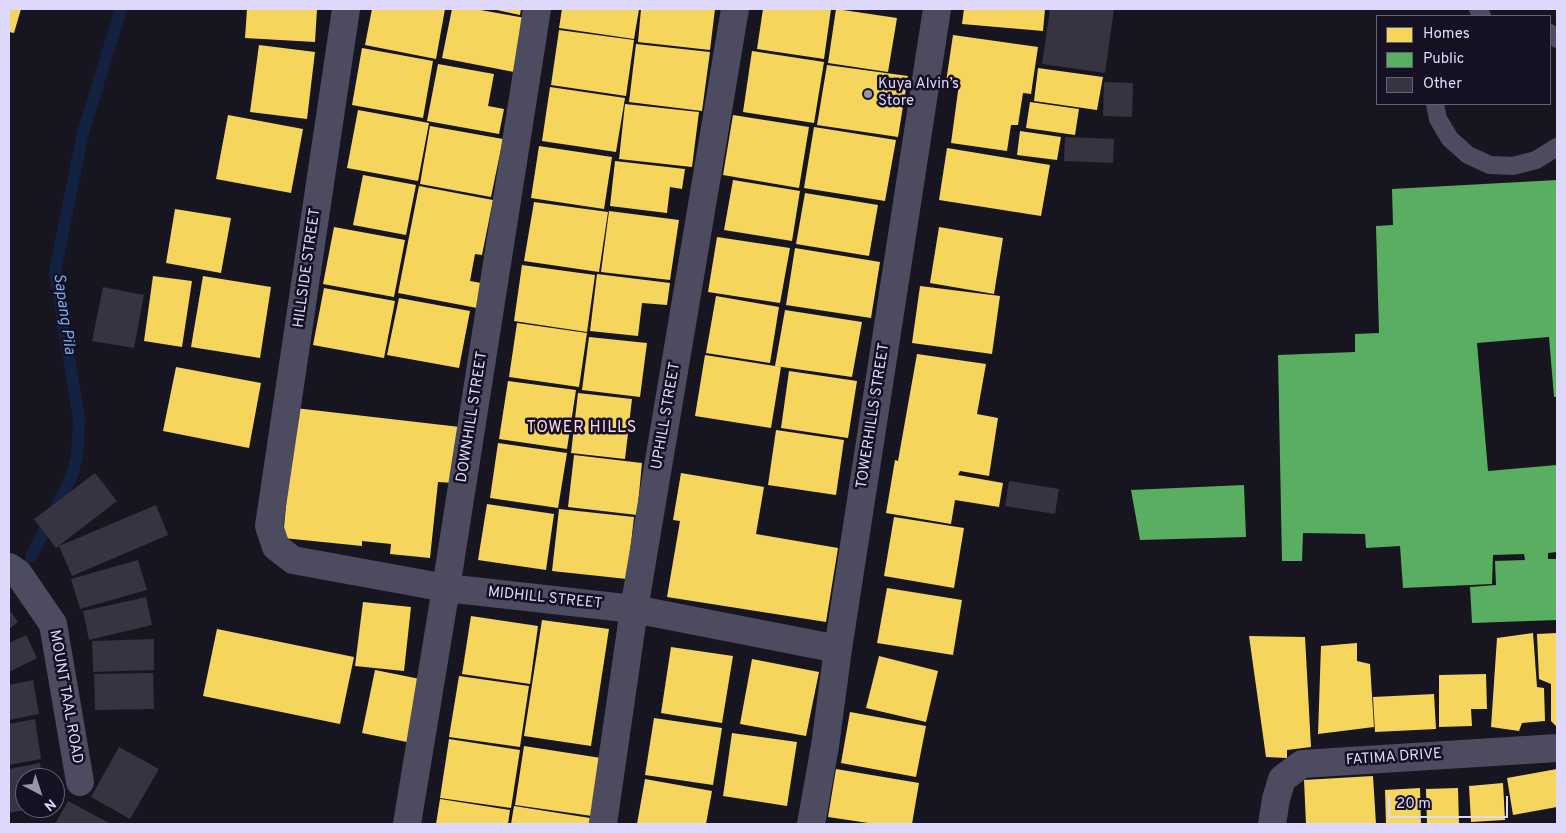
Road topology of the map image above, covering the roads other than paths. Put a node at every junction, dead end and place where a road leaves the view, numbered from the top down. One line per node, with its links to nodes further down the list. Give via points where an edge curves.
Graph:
1 (346, 9): 7 (street, HILLSIDE STREET)
2 (537, 9): 9 (street, DOWNHILL STREET)
3 (735, 9): 10 (street, UPHILL STREET)
4 (937, 9): 11 (street, TOWERHILLS STREET)
5 (1435, 105): 6 (lane, via 1438,119 1450,140 1468,155 1490,165 1513,166 1536,160)
6 (1557, 147)
7 (269, 526): 9 (street, MIDHILL STREET, via 276,547 293,560)
8 (9, 567): 13 (street, MOUNT TAAL ROAD, via 18,573 53,624)
9 (446, 588): 10 (street, MIDHILL STREET); 14 (street, DOWNHILL STREET)
10 (634, 609): 11 (street, MIDHILL STREET); 15 (street, UPHILL STREET)
11 (838, 649): 16 (street, TOWERHILLS STREET)
12 (1557, 748): 17 (street, FATIMA DRIVE, via 1302,764 1282,779)
13 (80, 782)
14 (407, 824)
15 (603, 824)
16 (811, 824)
17 (1272, 824)

